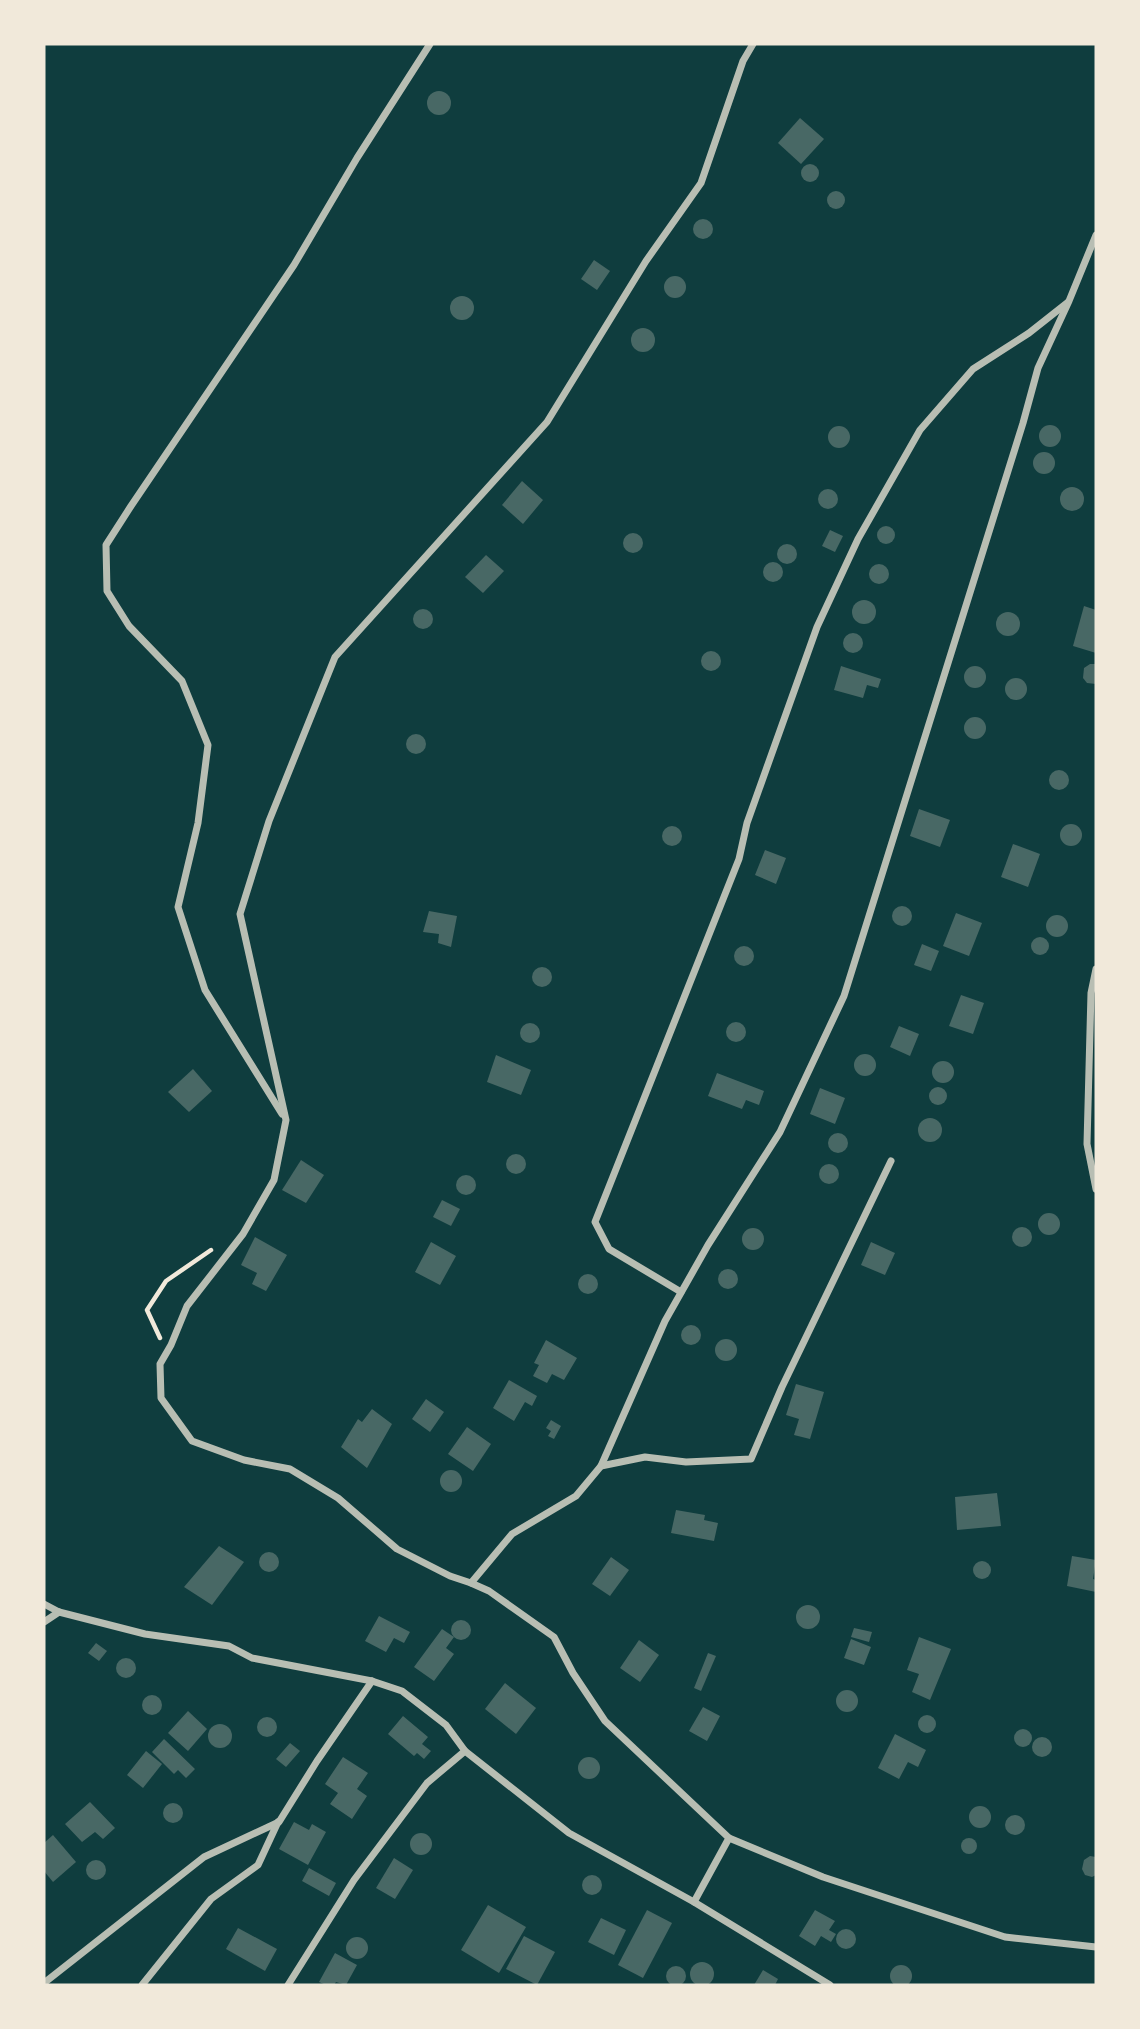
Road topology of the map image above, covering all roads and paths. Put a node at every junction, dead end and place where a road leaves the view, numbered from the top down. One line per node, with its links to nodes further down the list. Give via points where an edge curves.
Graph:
1 (429, 44): 6 (street, via 294,265 106,545 107,591 129,626 182,681 208,746 198,823 178,907 205,990)
2 (753, 44): 6 (street, via 701,183 646,261 547,422 335,657 269,821 240,914)
3 (1096, 235): 4 (street)
4 (1069, 301): 9 (street, via 1038,368 844,996 780,1132); 9 (street, via 973,369 920,430 858,539 817,627 747,823 739,859 594,1222 609,1249)
5 (1096, 969): 8 (street, via 1091,993 1087,1144)
6 (286, 1120): 11 (street, via 274,1180 243,1234 187,1306 160,1364 161,1398 192,1441 244,1460 290,1469 338,1497 397,1549)
7 (891, 1161): 10 (street, via 751,1460 686,1462 645,1457)
8 (1096, 1189)
9 (681, 1292): 10 (street)
10 (601, 1466): 11 (street, via 576,1496 512,1534)
11 (471, 1583): 18 (street, via 554,1637 605,1721)
12 (44, 1604): 13 (street)
13 (59, 1612): 14 (street); 15 (street)
14 (44, 1622)
15 (372, 1681): 16 (street, via 402,1691 446,1725); 17 (street)
16 (465, 1751): 19 (street, via 569,1833); 23 (street, via 427,1783 354,1880)
17 (279, 1822): 21 (street, via 204,1857); 22 (street, via 258,1864 211,1899)
18 (729, 1838): 19 (street); 20 (street, via 823,1877 1004,1937)
19 (694, 1902): 24 (street)
20 (1096, 1947)
21 (44, 1983)
22 (142, 1985)
23 (288, 1985)
24 (830, 1985)

